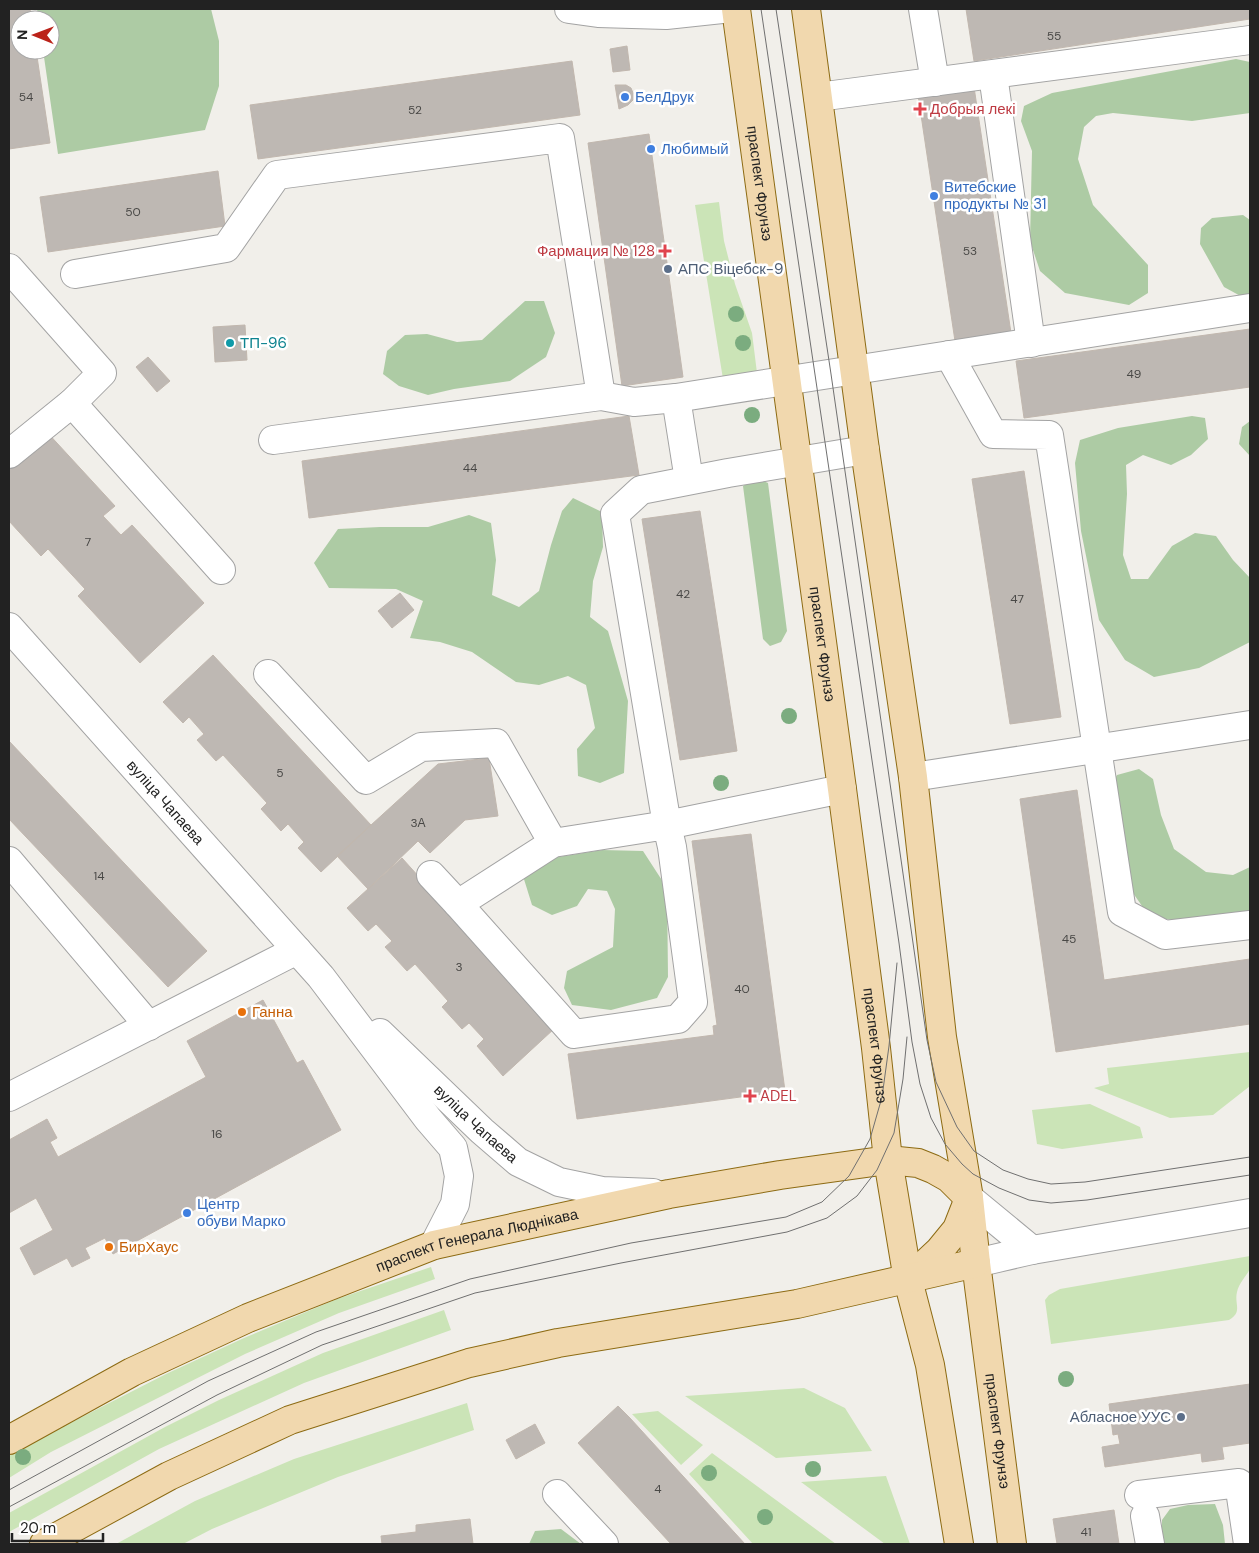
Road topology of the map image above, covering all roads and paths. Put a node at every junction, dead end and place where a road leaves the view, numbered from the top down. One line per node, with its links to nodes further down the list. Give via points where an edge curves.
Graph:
1 (569, 9): 2 (street, via 598,13 666,14)
2 (722, 9)
3 (736, 9): 16 (main road, праспект Фрунзэ)
4 (806, 9): 9 (main road, праспект Фрунзэ)
5 (923, 9): 8 (street)
6 (1250, 40): 7 (street)
7 (993, 75): 8 (street); 13 (street)
8 (935, 82): 9 (street)
9 (818, 97): 15 (main road, праспект Фрунзэ)
10 (9, 268): 19 (street, via 102,373)
11 (75, 274): 17 (street, via 226,248 277,175 560,138)
12 (1250, 308): 13 (street)
13 (1031, 342): 14 (street)
14 (949, 355): 15 (street); 29 (street, via 993,434 1049,435)
15 (855, 370): 16 (street); 21 (main road, праспект Фрунзэ)
16 (787, 381): 18 (street); 23 (main road, праспект Фрунзэ)
17 (601, 396): 18 (street, via 634,402); 20 (street)
18 (676, 398): 24 (street)
19 (72, 403): 22 (street); 25 (street)
20 (273, 440)
21 (865, 450): 23 (street); 30 (main road, праспект Фрунзэ)
22 (9, 454)
23 (797, 461): 24 (street); 31 (main road, праспект Фрунзэ)
24 (689, 480): 32 (street, via 641,490 615,514)
25 (221, 570)
26 (9, 627): 38 (street, вуліца Чапаева)
27 (268, 674): 33 (street, via 366,780 421,747 496,743)
28 (1250, 725): 29 (street)
29 (1098, 748): 30 (street); 37 (street, via 1122,912 1165,935)
30 (913, 777): 44 (main road, праспект Фрунзэ, via 942,1037)
31 (842, 789): 32 (street); 42 (main road, праспект Фрунзэ)
32 (667, 825): 33 (street); 36 (street, via 693,1002 678,1019 574,1034)
33 (552, 843): 36 (street)
34 (9, 861): 40 (street)
35 (431, 875): 36 (street)
36 (458, 904)
37 (1250, 925)
38 (298, 950): 39 (street, вуліца Чапаева); 40 (street)
39 (322, 977): 43 (street, вуліца Чапаева, via 518,1162 559,1182 602,1190); 46 (street, вуліца Чапаева, via 453,1148 459,1176 455,1204)
40 (148, 1026): 41 (street)
41 (9, 1097)
42 (888, 1160): 43 (main road, праспект Генерала Люднікава); 44 (main road, праспект Генерала Люднікава, via 918,1163 933,1169); 49 (main road, праспект Фрунзэ)
43 (669, 1194): 46 (main road, праспект Генерала Люднікава)
44 (969, 1198): 47 (street); 48 (main road, праспект Фрунзэ); 49 (main road, via 957,1229)
45 (1250, 1213): 47 (street)
46 (434, 1245): 50 (main road, праспект Генерала Люднікава, via 248,1318 132,1372)
47 (1032, 1250): 48 (street)
48 (976, 1263): 49 (main road); 55 (main road, праспект Фрунзэ)
49 (908, 1280): 52 (main road, via 797,1304 558,1342 443,1371 290,1420 169,1476); 54 (main road, праспект Фрунзэ, via 930,1365)
50 (9, 1440)
51 (556, 1494): 53 (street)
52 (44, 1544)
53 (604, 1544)
54 (959, 1544)
55 (1012, 1544)
56 (1150, 1544): 57 (street, via 1142,1506 1239,1483)
57 (1248, 1544)

